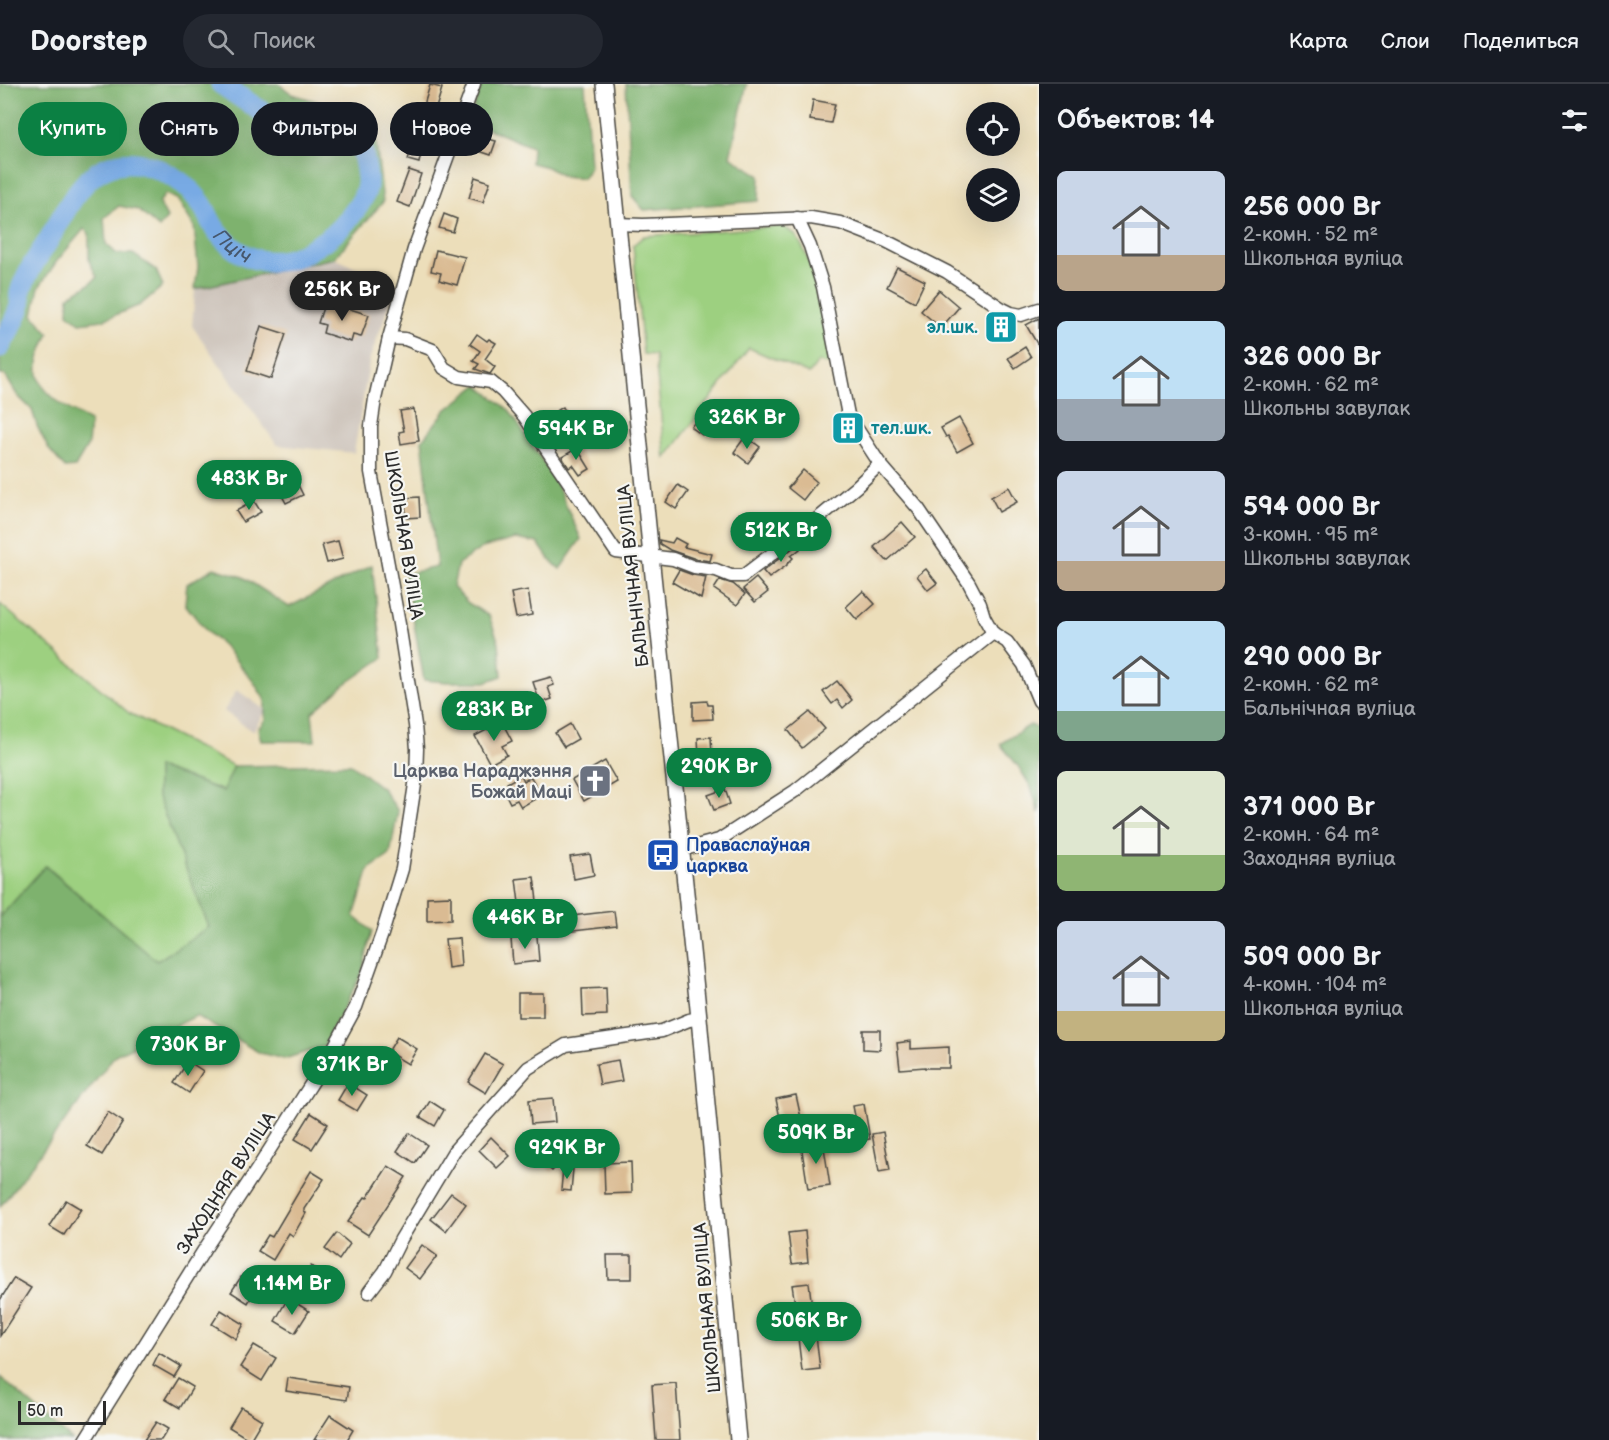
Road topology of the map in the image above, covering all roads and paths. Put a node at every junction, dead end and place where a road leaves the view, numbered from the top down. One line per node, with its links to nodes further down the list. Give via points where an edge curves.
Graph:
1 (474, 84): 6 (street, ШКОЛЬНАЯ ВУЛІЦА, via 414,249)
2 (604, 84): 4 (street, БАЛЬНІЧНАЯ ВУЛІЦА)
3 (797, 218): 4 (street); 5 (street, via 840,224 886,241 947,272 1011,313 1021,315); 7 (street, via 823,287 848,415)
4 (617, 224): 8 (street, БАЛЬНІЧНАЯ ВУЛІЦА)
5 (1039, 309)
6 (389, 338): 8 (street, via 405,339 433,350 444,368 459,377 491,382 524,416 616,552); 12 (street, ШКОЛЬНАЯ ВУЛІЦА, via 375,399 370,448 417,749)
7 (880, 464): 8 (street, via 743,576); 9 (street, via 933,528 969,583)
8 (651, 556): 11 (street, БАЛЬНІЧНАЯ ВУЛІЦА)
9 (993, 633): 10 (street, via 1007,642 1024,665); 11 (street, via 795,791 719,840)
10 (1039, 701)
11 (681, 850): 13 (street, БАЛЬНІЧНАЯ ВУЛІЦА)
12 (402, 866): 16 (street, ЗАХОДНЯЯ ВУЛІЦА, via 356,1007 332,1051)
13 (699, 1018): 14 (street, БАЛЬНІЧНАЯ ВУЛІЦА); 15 (street, via 662,1031 566,1045 528,1068 454,1151)
14 (702, 1046): 17 (street, ШКОЛЬНАЯ ВУЛІЦА)
15 (369, 1292)
16 (85, 1440)
17 (738, 1440)

